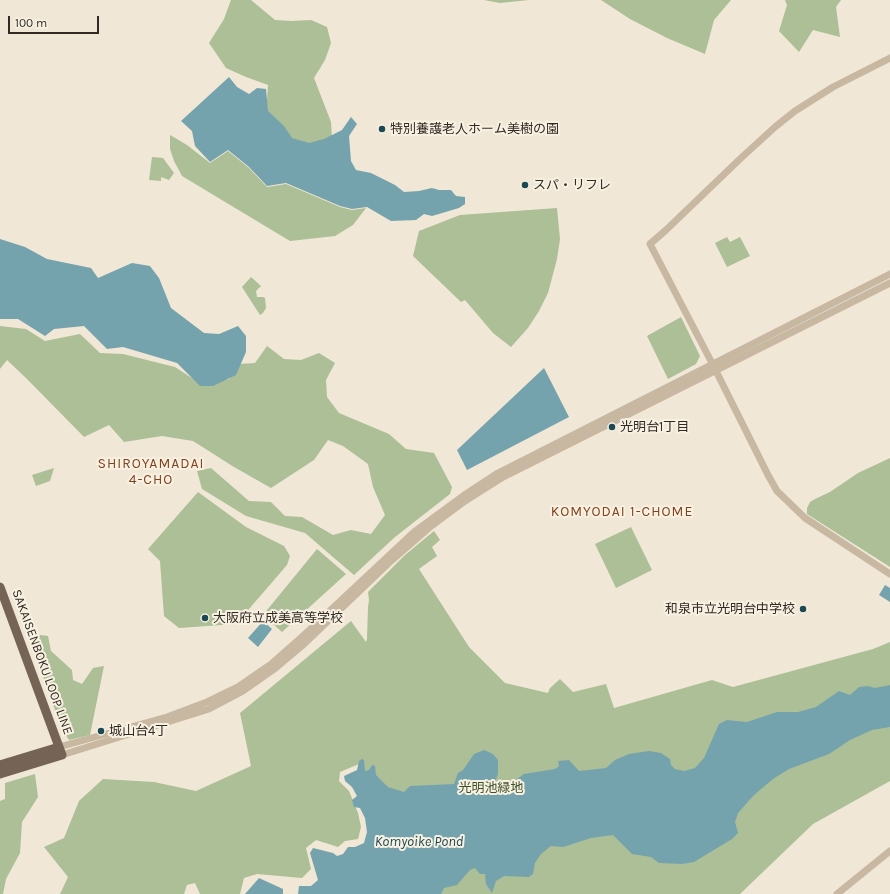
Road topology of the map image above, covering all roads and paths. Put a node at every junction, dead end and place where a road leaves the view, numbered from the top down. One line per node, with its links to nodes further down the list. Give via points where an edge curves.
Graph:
1 (890, 58): 4 (street, via 833,87 790,115 650,244)
2 (890, 274): 4 (street)
3 (890, 283): 4 (street)
4 (714, 368): 5 (street, via 777,491 805,518); 7 (street, via 539,452 498,473 462,496 414,532 270,665 238,687 167,717)
5 (890, 574)
6 (0, 587): 7 (main road, SAKAISENBOKU LOOP LINE)
7 (61, 751): 8 (main road, SAKAISENBOKU LOOP LINE); 9 (main road, SAKAISENBOKU LOOP LINE)
8 (0, 765)
9 (0, 774)
10 (890, 851): 11 (street)
11 (837, 894)

